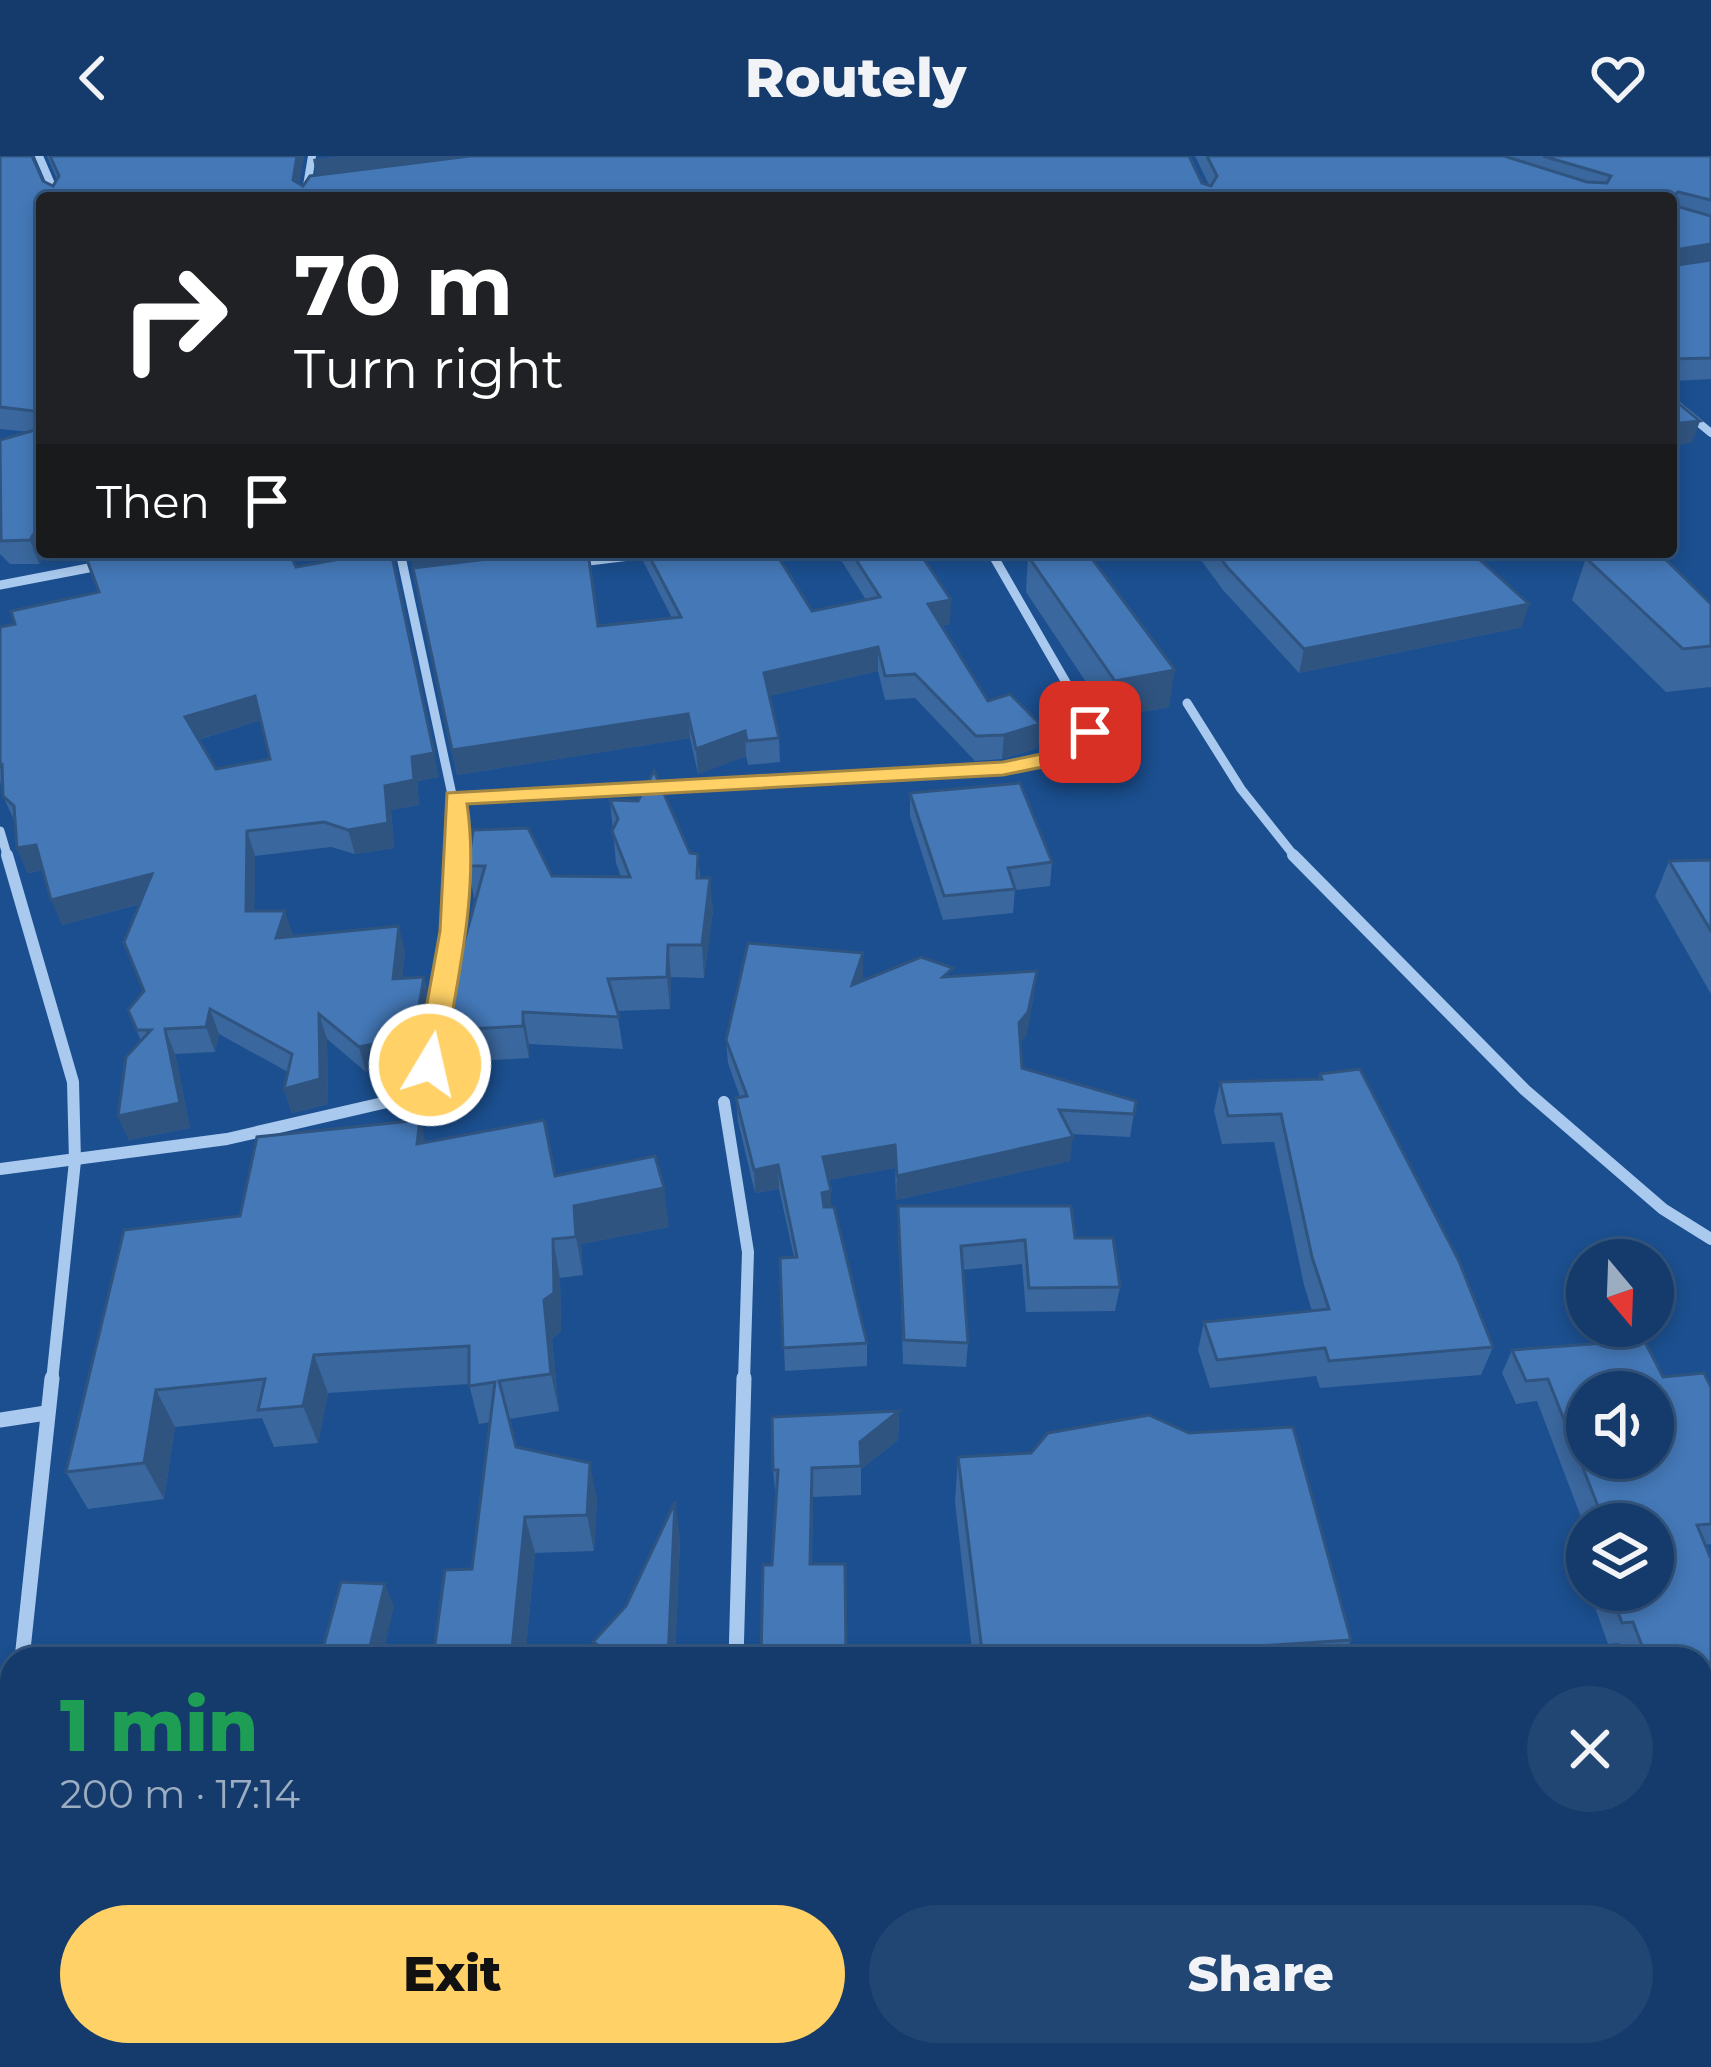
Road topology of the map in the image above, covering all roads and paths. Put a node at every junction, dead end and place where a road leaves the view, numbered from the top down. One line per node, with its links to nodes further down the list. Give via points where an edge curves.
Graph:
1 (39, 156): 5 (street)
2 (312, 156): 4 (street)
3 (326, 186): 4 (street)
4 (309, 188): 6 (street)
5 (54, 192)
6 (307, 192)
7 (1677, 405): 8 (street)
8 (1711, 433)
9 (401, 558): 15 (street)
10 (611, 558): 12 (street)
11 (994, 558): 18 (street, via 1086,717 1086,738 1059,757 1003,768)
12 (568, 563)
13 (110, 564): 16 (street)
14 (428, 581): 15 (street)
15 (405, 584): 18 (street)
16 (0, 585)
17 (1187, 704): 23 (street, via 1312,880 1525,1090 1650,1199)
18 (455, 798): 21 (street, via 452,931 430,1065 417,1085 382,1105)
19 (0, 831): 21 (street, via 73,1082)
20 (724, 1102): 27 (street, via 748,1252)
21 (75, 1161): 22 (street); 24 (street)
22 (0, 1169)
23 (1711, 1239)
24 (46, 1413): 25 (street); 26 (street)
25 (0, 1420)
26 (23, 1647)
27 (736, 1647)

